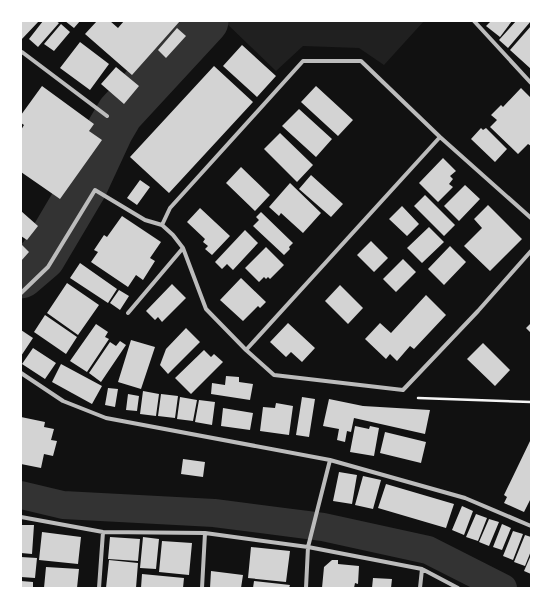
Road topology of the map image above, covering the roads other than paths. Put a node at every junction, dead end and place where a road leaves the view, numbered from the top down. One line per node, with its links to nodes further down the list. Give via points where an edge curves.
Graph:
1 (474, 21): 3 (street)
2 (21, 53): 4 (street)
3 (531, 82)
4 (107, 116)
5 (440, 137): 6 (street); 7 (street, via 361,60 303,61 170,208); 12 (street)
6 (531, 218)
7 (162, 225): 8 (street); 10 (street, via 144,220 95,190 48,267)
8 (183, 248): 11 (street); 12 (street, via 206,309)
9 (531, 251): 12 (street, via 403,390 274,375)
10 (21, 293)
11 (128, 313)
12 (246, 350)
13 (21, 373): 14 (street, via 63,401 106,418)
14 (330, 460): 16 (street, via 465,498); 19 (street)
15 (21, 517): 17 (street)
16 (531, 526)
17 (104, 532): 18 (street); 21 (street)
18 (205, 533): 19 (street); 22 (street)
19 (308, 547): 20 (street); 23 (street)
20 (422, 569): 24 (street); 25 (street)
21 (99, 588)
22 (202, 588)
23 (306, 588)
24 (420, 588)
25 (458, 588)

